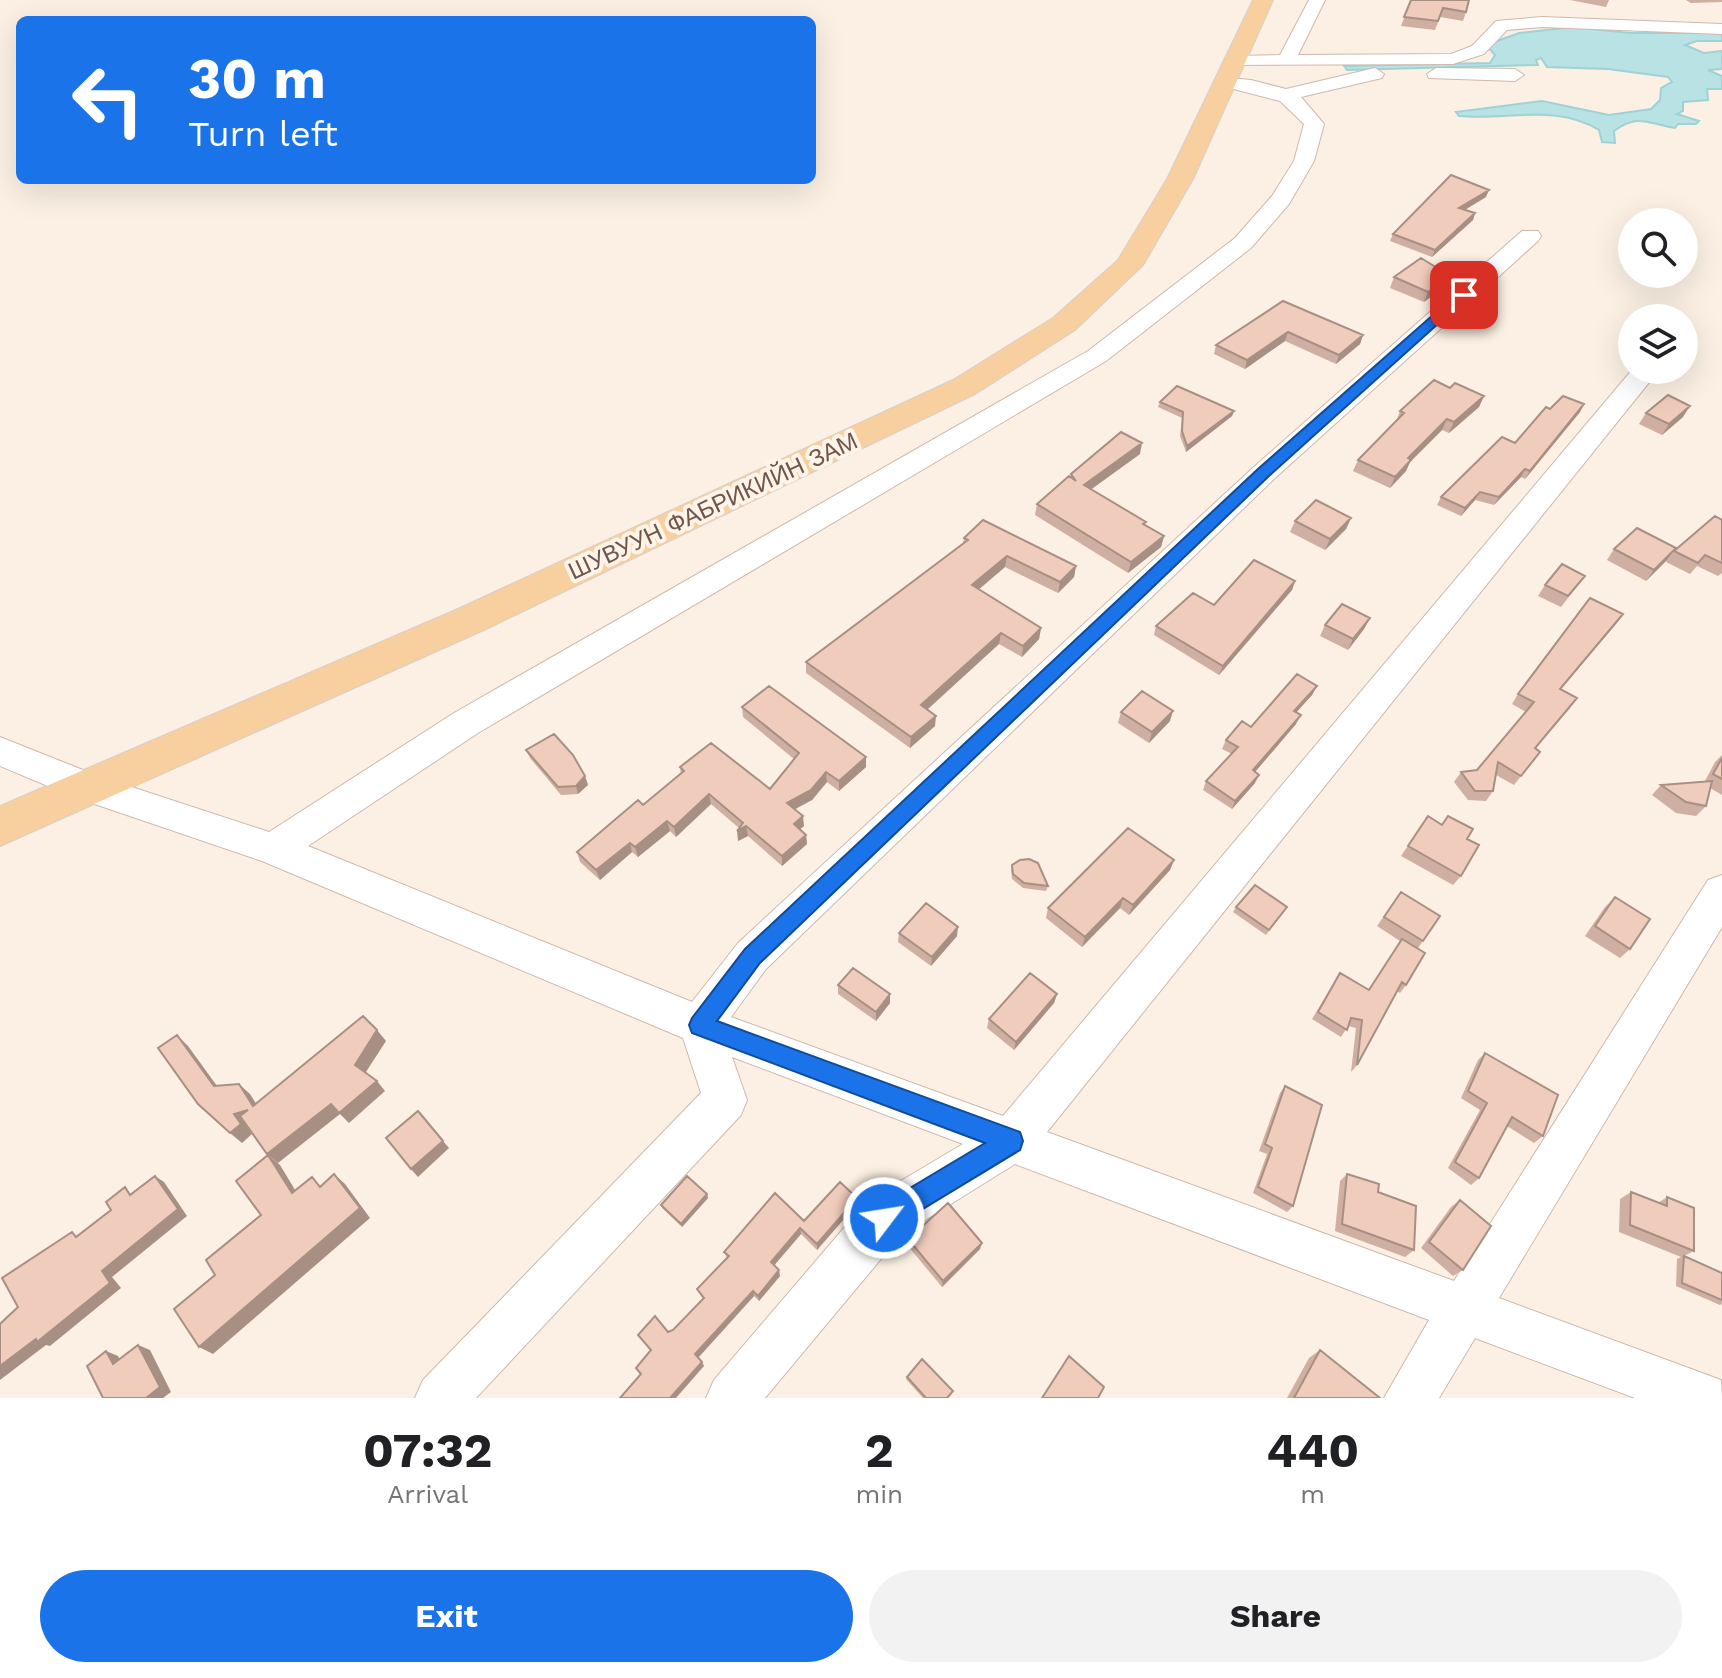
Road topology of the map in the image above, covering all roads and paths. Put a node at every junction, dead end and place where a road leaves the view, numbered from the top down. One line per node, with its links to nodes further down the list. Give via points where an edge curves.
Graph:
1 (1263, 0): 5 (main road, ШУВУУН ФАБРИКИЙН ЗАМ)
2 (1317, 0): 4 (street)
3 (1722, 29): 4 (street, via 1633,20 1542,22 1502,17 1467,57)
4 (1286, 61): 5 (street)
5 (1230, 71): 7 (street); 11 (main road, ШУВУУН ФАБРИКИЙН ЗАМ, via 1180,179 1129,265 1064,324 1006,364 472,619)
6 (1515, 75): 7 (street, via 1376,74)
7 (1286, 95): 13 (street, via 1307,110 1314,124 1304,161 1281,199 1243,243 1097,356 466,723)
8 (1530, 236): 15 (street, via 1265,472 752,956)
9 (1634, 384): 16 (street)
10 (0, 751): 11 (street)
11 (87, 787): 12 (main road, ШУВУУН ФАБРИКИЙН ЗАМ); 13 (street)
12 (0, 827)
13 (273, 849): 15 (street)
14 (1722, 892): 17 (street)
15 (700, 1025): 16 (street); 18 (street, via 725,1100)
16 (1011, 1141): 17 (street); 19 (street, via 884,1218)
17 (1465, 1309): 20 (street); 21 (street)
18 (441, 1398)
19 (732, 1398)
20 (1410, 1398)
21 (1703, 1398)

